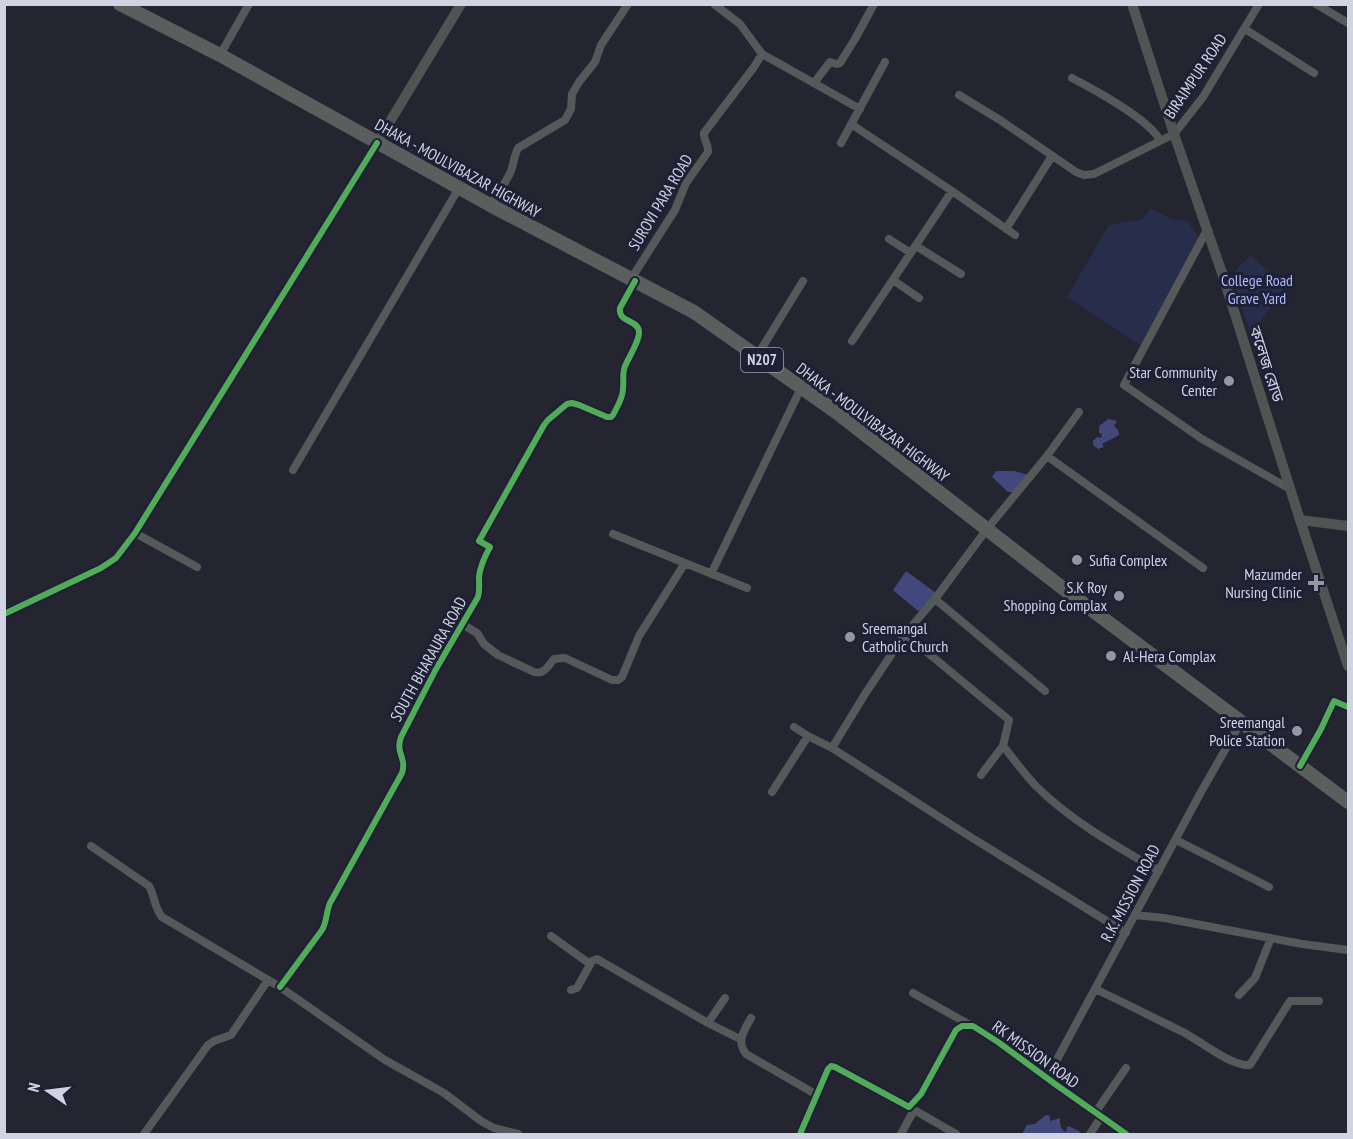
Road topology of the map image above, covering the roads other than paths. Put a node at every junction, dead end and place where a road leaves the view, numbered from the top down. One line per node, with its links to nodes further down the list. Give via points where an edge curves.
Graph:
1 (120, 4): 13 (highway, DHAKA - MOULVIBAZAR HIGHWAY / N207)
2 (461, 4): 23 (main road)
3 (628, 4): 28 (street, via 579,82 565,120 518,148 510,175)
4 (714, 4): 12 (street, via 740,24)
5 (874, 4): 17 (street, via 840,63 830,62)
6 (1132, 4): 21 (main road, কলেজ রোড)
7 (1259, 4): 11 (street, BIRAIMPUR ROAD)
8 (245, 6): 13 (street)
9 (1321, 6): 10 (street)
10 (1348, 23)
11 (1245, 28): 15 (street); 21 (street, BIRAIMPUR ROAD, via 1203,97)
12 (762, 54): 17 (street); 35 (street, SUROVI PARA ROAD, via 704,133 708,152 686,183 675,210)
13 (220, 55): 23 (highway, DHAKA - MOULVIBAZAR HIGHWAY / N207)
14 (885, 62): 19 (street)
15 (1314, 73)
16 (1072, 78): 22 (street, via 1139,119)
17 (814, 83): 19 (street)
18 (959, 95): 25 (street)
19 (860, 109): 20 (street)
20 (851, 124): 24 (street); 27 (street)
21 (1174, 134): 22 (street); 30 (main road, কলেজ রোড)
22 (1160, 141): 25 (street, via 1094,174 1076,172)
23 (377, 142): 26 (highway, DHAKA - MOULVIBAZAR HIGHWAY / N207); 49 (street)
24 (841, 143)
25 (1052, 156): 29 (street)
26 (459, 188): 28 (highway, DHAKA - MOULVIBAZAR HIGHWAY / N207); 44 (street)
27 (952, 191): 29 (street); 33 (street)
28 (490, 205): 35 (highway, DHAKA - MOULVIBAZAR HIGHWAY / N207)
29 (1006, 229): 31 (street)
30 (1207, 230): 45 (main road, কলেজ রোড); 45 (street, via 1124,385 1202,439)
31 (1015, 235)
32 (889, 239): 33 (street)
33 (914, 250): 34 (street); 36 (street)
34 (961, 274)
35 (633, 280): 40 (highway, DHAKA - MOULVIBAZAR HIGHWAY / N207, via 694,312); 58 (street, SOUTH BHARAURA ROAD, via 620,313 638,326 639,336 622,374 622,397 611,417 572,403 544,424 479,541 490,547 480,572 478,597)
36 (893, 280): 38 (street); 39 (street)
37 (802, 281): 40 (street)
38 (919, 298)
39 (852, 341)
40 (757, 356): 41 (highway, DHAKA - MOULVIBAZAR HIGHWAY / N207)
41 (801, 388): 48 (highway, DHAKA - MOULVIBAZAR HIGHWAY / N207); 54 (street)
42 (1079, 412): 43 (street)
43 (1047, 456): 48 (street); 53 (street)
44 (293, 470)
45 (1290, 489): 46 (main road, কলেজ রোড)
46 (1300, 520): 47 (main road); 60 (main road, কলেজ রোড)
47 (1348, 526)
48 (987, 530): 56 (street); 62 (highway, DHAKA - MOULVIBAZAR HIGHWAY / N207)
49 (135, 533): 52 (street); 57 (street, via 116,558 101,568)
50 (613, 534): 51 (street)
51 (685, 563): 54 (street); 58 (street, via 639,636 618,680 565,658 554,659 544,671 534,672 498,655)
52 (197, 567)
53 (1203, 568)
54 (711, 573): 55 (street)
55 (747, 588)
56 (935, 599): 59 (street); 61 (street)
57 (4, 614)
58 (462, 624): 81 (street, SOUTH BHARAURA ROAD, via 401,737 398,745 402,773 330,903 325,925)
59 (905, 634): 65 (street, via 1009,720); 66 (street)
60 (1348, 666)
61 (1045, 691)
62 (1241, 722): 69 (highway, DHAKA - MOULVIBAZAR HIGHWAY / N207); 70 (street, R.K. MISSION ROAD)
63 (794, 727): 64 (street)
64 (808, 736): 66 (street); 68 (street)
65 (1003, 746): 67 (street); 72 (street, via 1035,786 1071,816)
66 (832, 748): 75 (street)
67 (981, 775)
68 (772, 792)
69 (1348, 802)
70 (1176, 840): 72 (street, R.K. MISSION ROAD); 73 (street)
71 (91, 846): 80 (street, via 149,886 162,916)
72 (1159, 871): 74 (street, R.K. MISSION ROAD)
73 (1269, 887)
74 (1135, 915): 75 (street, R.K. MISSION ROAD); 77 (street)
75 (1126, 933): 82 (street, R.K. MISSION ROAD)
76 (551, 936): 79 (street)
77 (1271, 938): 78 (street); 85 (street, via 1255,978)
78 (1348, 950)
79 (590, 964): 83 (street); 89 (street, via 597,959)
80 (268, 980): 81 (street); 97 (street, via 231,1035 208,1045)
81 (280, 987): 98 (street, via 481,1121)
82 (1095, 989): 87 (street, via 1244,1066 1250,1065 1290,1001); 93 (street, R.K. MISSION ROAD)
83 (572, 990)
84 (913, 993): 90 (street)
85 (1239, 995)
86 (725, 998): 89 (street)
87 (1318, 1001)
88 (751, 1018): 91 (street)
89 (708, 1023): 91 (street)
90 (973, 1026): 93 (street, RK MISSION ROAD); 95 (street, RK MISSION ROAD, via 956,1030)
91 (740, 1039): 94 (street, via 746,1054)
92 (1126, 1068): 96 (street)
93 (1047, 1078): 96 (street, RK MISSION ROAD)
94 (818, 1095): 95 (street, via 828,1069 835,1066); 99 (street)
95 (911, 1109): 100 (street, RK MISSION ROAD); 101 (street)
96 (1098, 1115): 102 (street); 103 (street, RK MISSION ROAD)
97 (144, 1134)
98 (518, 1134)
99 (800, 1134)
100 (901, 1134)
101 (956, 1134)
102 (1090, 1134)
103 (1126, 1134)

